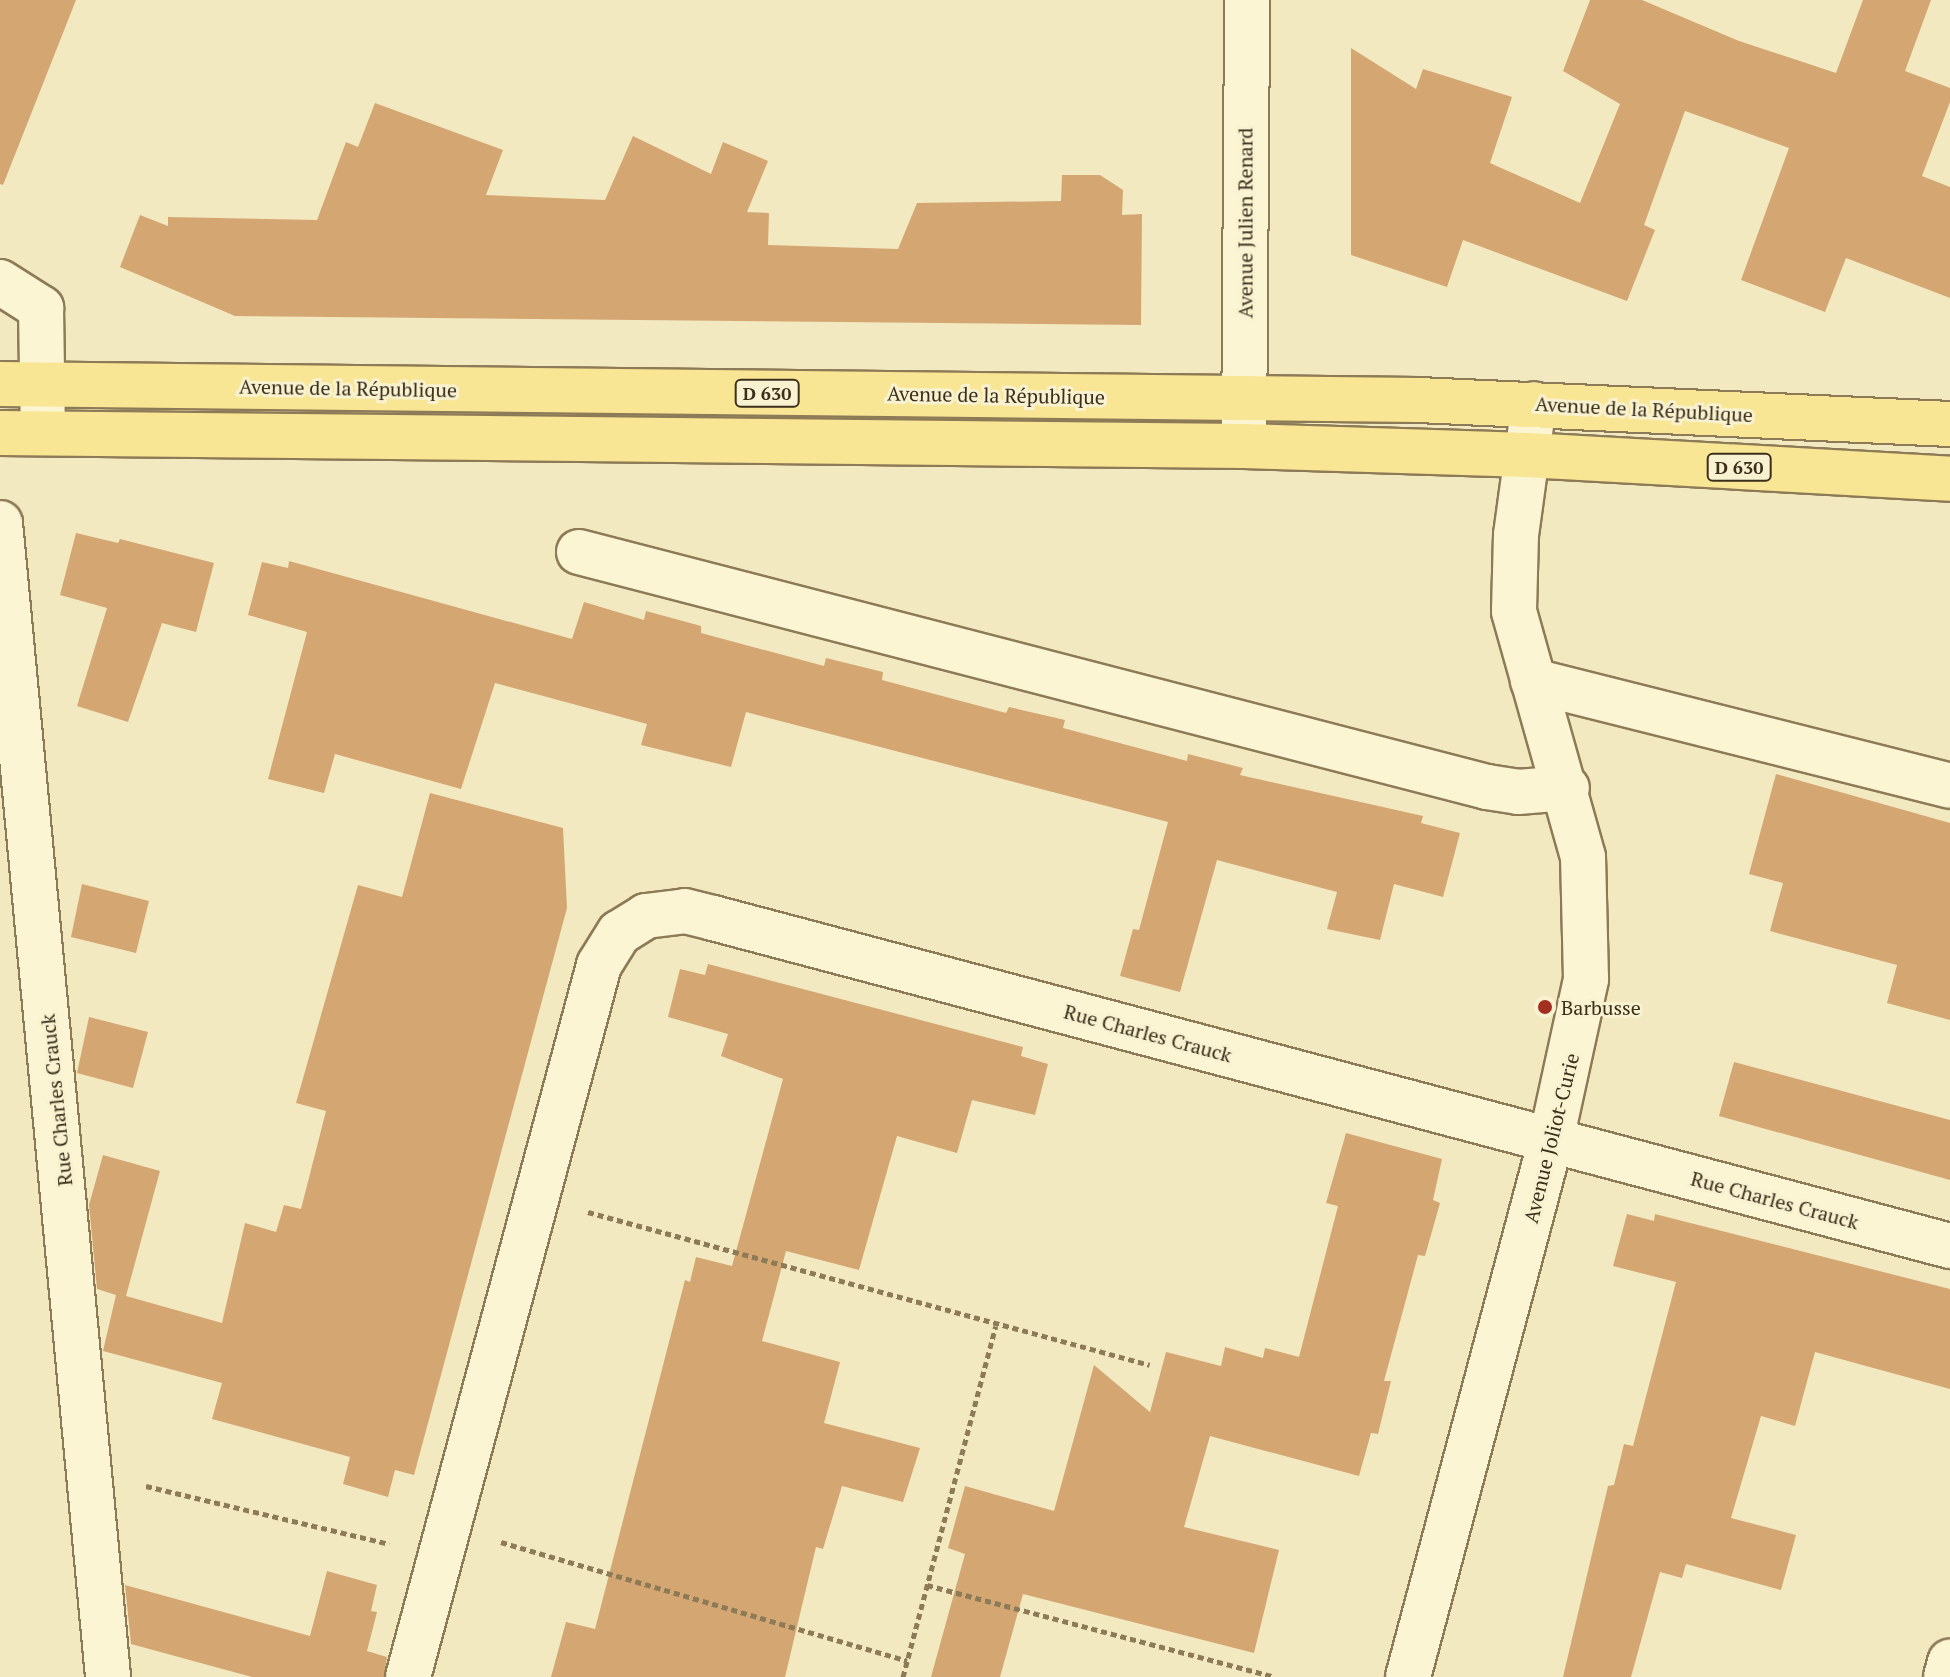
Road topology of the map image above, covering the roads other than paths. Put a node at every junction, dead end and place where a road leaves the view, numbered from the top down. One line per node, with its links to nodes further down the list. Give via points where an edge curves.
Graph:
1 (1247, 0): 4 (street, Avenue Julien Renard)
2 (0, 282): 3 (street, via 41,308)
3 (21, 385): 4 (main road, Avenue de la République / D 630); 8 (street)
4 (1245, 398): 5 (main road, Avenue de la République / D 630); 9 (street, Avenue Julien Renard)
5 (1534, 404): 6 (main road, Avenue de la République / D 630); 10 (street, Avenue Joliot-Curie)
6 (1950, 424)
7 (0, 433): 8 (main road, D 630)
8 (43, 433): 9 (main road, D 630)
9 (1244, 446): 10 (main road, D 630)
10 (1527, 455): 11 (main road, D 630); 14 (street, Avenue Joliot-Curie, via 1513,573 1514,611)
11 (1950, 479)
12 (0, 523): 20 (street, Rue Charles Crauck)
13 (579, 552): 16 (street, via 1487,787 1518,792)
14 (1533, 681): 15 (street); 16 (street, Avenue Joliot-Curie)
15 (1950, 786)
16 (1567, 788): 17 (street, Avenue Joliot-Curie, via 1583,857 1586,979)
17 (1551, 1140): 18 (street, Rue Charles Crauck); 21 (street, Rue Charles Crauck, via 685,911 646,916 607,947); 22 (street, Avenue Joliot-Curie)
18 (1950, 1246)
19 (1950, 1662): 23 (street)
20 (108, 1677)
21 (408, 1677)
22 (1408, 1677)
23 (1946, 1677)

